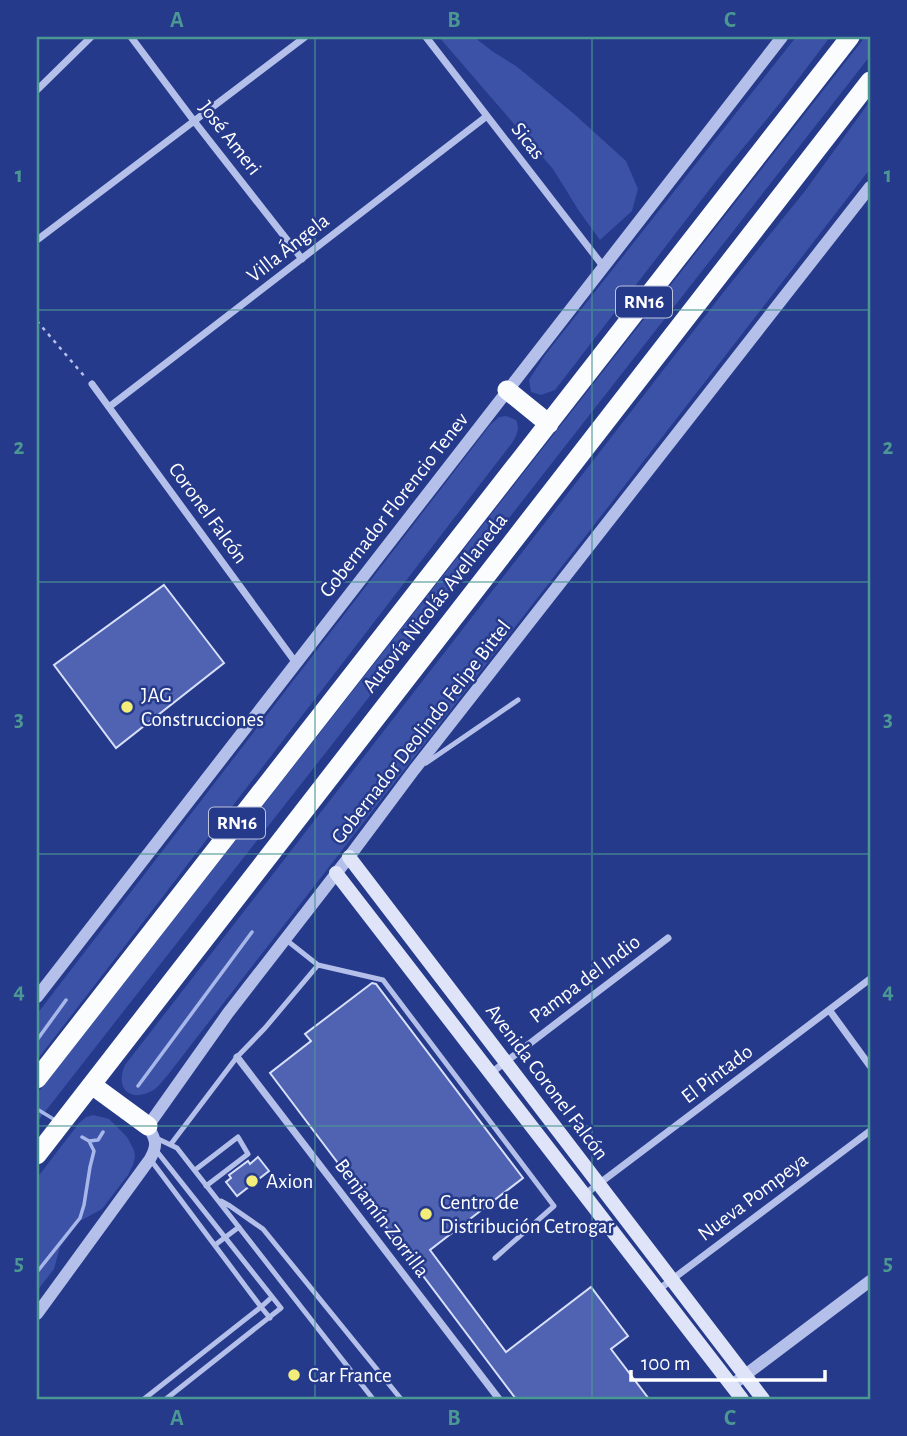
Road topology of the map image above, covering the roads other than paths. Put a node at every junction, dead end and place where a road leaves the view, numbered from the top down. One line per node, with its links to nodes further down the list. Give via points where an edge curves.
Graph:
1 (91, 37): 8 (street)
2 (131, 37): 10 (street, José Ameri)
3 (305, 37): 10 (street)
4 (426, 37): 9 (street, Sicas)
5 (782, 37): 14 (street, Gobernador Florencio Tenev)
6 (850, 37): 18 (highway, Autovía Nicolás Avellaneda / RN16)
7 (870, 80): 35 (highway, Autovía Nicolás Avellaneda / RN16)
8 (37, 90)
9 (487, 116): 13 (street, Villa Ángela); 14 (street, Sicas)
10 (194, 121): 12 (street); 13 (street, José Ameri)
11 (870, 187): 21 (street, Gobernador Deolindo Felipe Bittel)
12 (37, 240)
13 (302, 259): 17 (street, Villa Ángela)
14 (603, 266): 16 (street, Gobernador Florencio Tenev)
15 (92, 384): 17 (street, Coronel Falcón)
16 (507, 390): 18 (highway); 19 (street, Gobernador Florencio Tenev)
17 (109, 407): 19 (street, Coronel Falcón)
18 (549, 424): 34 (highway, Autovía Nicolás Avellaneda / RN16)
19 (296, 663): 28 (street, Gobernador Florencio Tenev)
20 (518, 700): 21 (lane)
21 (414, 770): 22 (street, Gobernador Deolindo Felipe Bittel)
22 (349, 857): 23 (street, Gobernador Deolindo Felipe Bittel); 31 (main road, Avenida Coronel Falcón)
23 (337, 873): 25 (street, Gobernador Deolindo Felipe Bittel); 33 (main road, Avenida Coronel Falcón)
24 (668, 938): 31 (street, Pampa del Indio)
25 (285, 939): 26 (lane); 37 (street, Gobernador Deolindo Felipe Bittel, via 228,1013)
26 (318, 965): 30 (lane); 48 (lane, via 383,980 554,1206)
27 (870, 979): 29 (street, El Pintado)
28 (37, 997)
29 (830, 1011): 32 (street); 41 (street, El Pintado)
30 (237, 1057): 38 (lane); 68 (street, Benjamín Zorrilla)
31 (505, 1062): 33 (street, Pampa del Indio); 41 (main road, Avenida Coronel Falcón)
32 (870, 1066)
33 (490, 1073): 43 (main road, Avenida Coronel Falcón)
34 (37, 1079)
35 (92, 1085): 37 (highway); 39 (highway, Autovía Nicolás Avellaneda / RN16)
36 (870, 1131): 49 (street, Nueva Pompeya)
37 (152, 1143): 38 (lane); 46 (lane); 47 (lane); 56 (street, Gobernador Deolindo Felipe Bittel)
38 (171, 1144): 40 (lane)
39 (37, 1155)
40 (195, 1170): 42 (lane); 42 (lane, via 237,1137 248,1154)
41 (599, 1184): 43 (street, El Pintado); 49 (main road, Avenida Coronel Falcón)
42 (206, 1186): 44 (lane)
43 (584, 1195): 51 (main road, Avenida Coronel Falcón)
44 (218, 1200): 45 (lane); 67 (lane, via 263,1229)
45 (239, 1227): 46 (lane); 53 (lane)
46 (225, 1237): 47 (lane); 52 (lane)
47 (215, 1245): 54 (lane)
48 (495, 1258)
49 (672, 1280): 51 (street, Nueva Pompeya); 60 (main road, Avenida Coronel Falcón)
50 (870, 1281): 60 (street)
51 (658, 1291): 62 (main road, Avenida Coronel Falcón)
52 (272, 1297): 54 (lane); 55 (lane)
53 (293, 1298): 55 (lane); 66 (lane)
54 (261, 1307): 57 (lane); 58 (lane)
55 (281, 1308): 57 (lane)
56 (37, 1314)
57 (270, 1318): 59 (lane)
58 (192, 1363): 59 (lane); 61 (lane)
59 (200, 1374): 63 (lane)
60 (745, 1375): 62 (street); 70 (main road, Avenida Coronel Falcón)
61 (166, 1383): 63 (lane); 64 (lane)
62 (732, 1385): 69 (main road, Avenida Coronel Falcón)
63 (174, 1394): 65 (lane)
64 (144, 1399)
65 (166, 1399)
66 (373, 1399)
67 (401, 1399)
68 (499, 1399)
69 (743, 1399)
70 (763, 1399)

